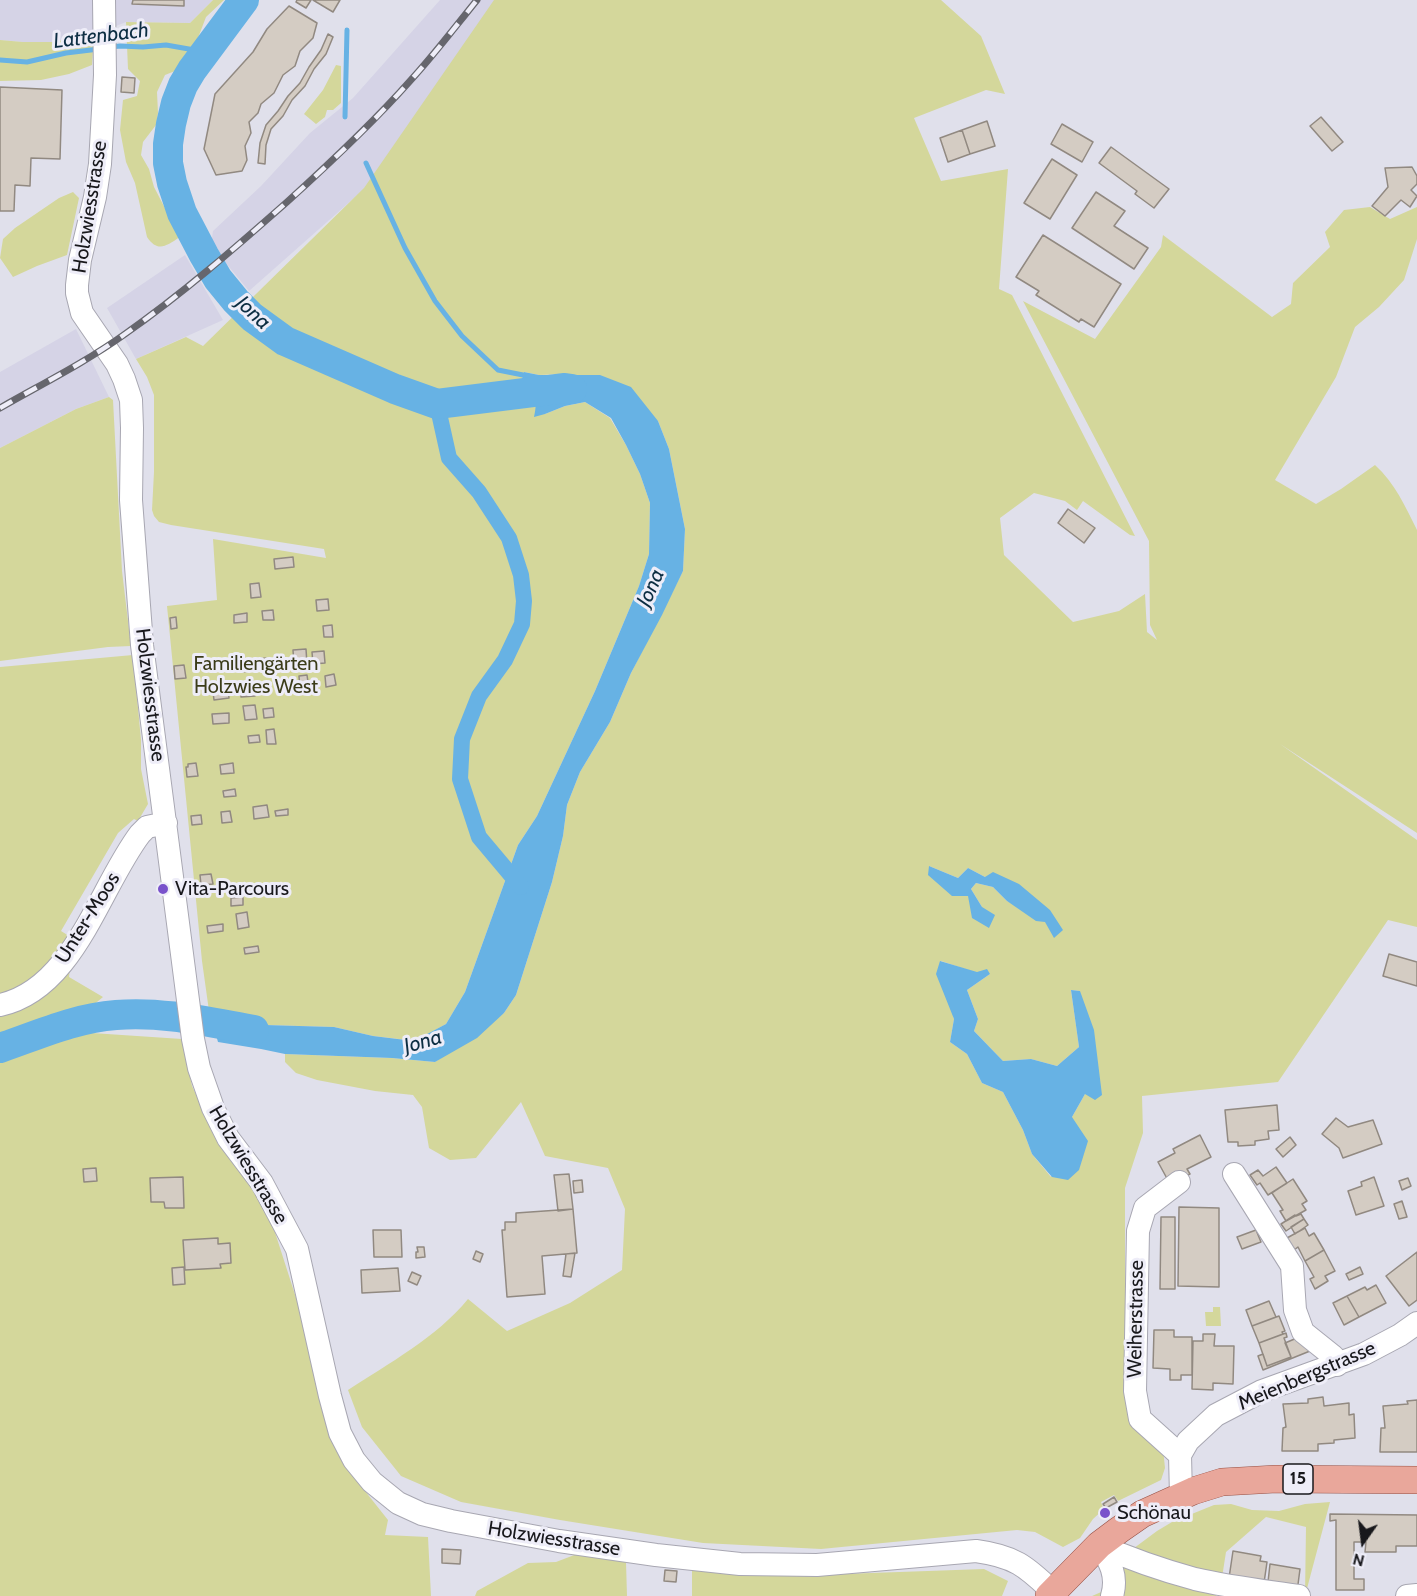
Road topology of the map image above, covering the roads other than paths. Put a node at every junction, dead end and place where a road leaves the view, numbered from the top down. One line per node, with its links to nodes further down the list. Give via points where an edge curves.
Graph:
1 (104, 0): 2 (street, Holzwiesstrasse, via 100,164 77,293 82,313 117,364 130,400 131,500 142,645)
2 (166, 823): 3 (street, Unter-Moos, via 147,827 140,834 72,950 50,977 25,996); 12 (street, Holzwiesstrasse, via 199,1068 228,1138 262,1183 297,1249 340,1432 354,1460 372,1482 398,1503 422,1514 656,1556 740,1564 817,1565 976,1551 996,1553 1030,1570)
3 (0, 1005)
4 (1234, 1174): 7 (street, via 1292,1266 1295,1310 1304,1332 1333,1356)
5 (1179, 1182): 8 (street, Weiherstrasse, via 1145,1208 1138,1232 1135,1391 1140,1419)
6 (1417, 1323): 7 (street, Meienbergstrasse)
7 (1337, 1365): 8 (street, Meienbergstrasse, via 1262,1391 1216,1415 1188,1441)
8 (1180, 1455): 10 (street)
9 (1417, 1480): 10 (main road, 15, via 1222,1482)
10 (1181, 1496): 11 (main road, 15, via 1142,1514)
11 (1099, 1545): 12 (main road, 15); 14 (street, via 1110,1561 1115,1587); 15 (street, via 1132,1560 1194,1578)
12 (1051, 1594)
13 (1417, 1595): 16 (street)
14 (1112, 1596)
15 (1299, 1596)
16 (1407, 1596)

